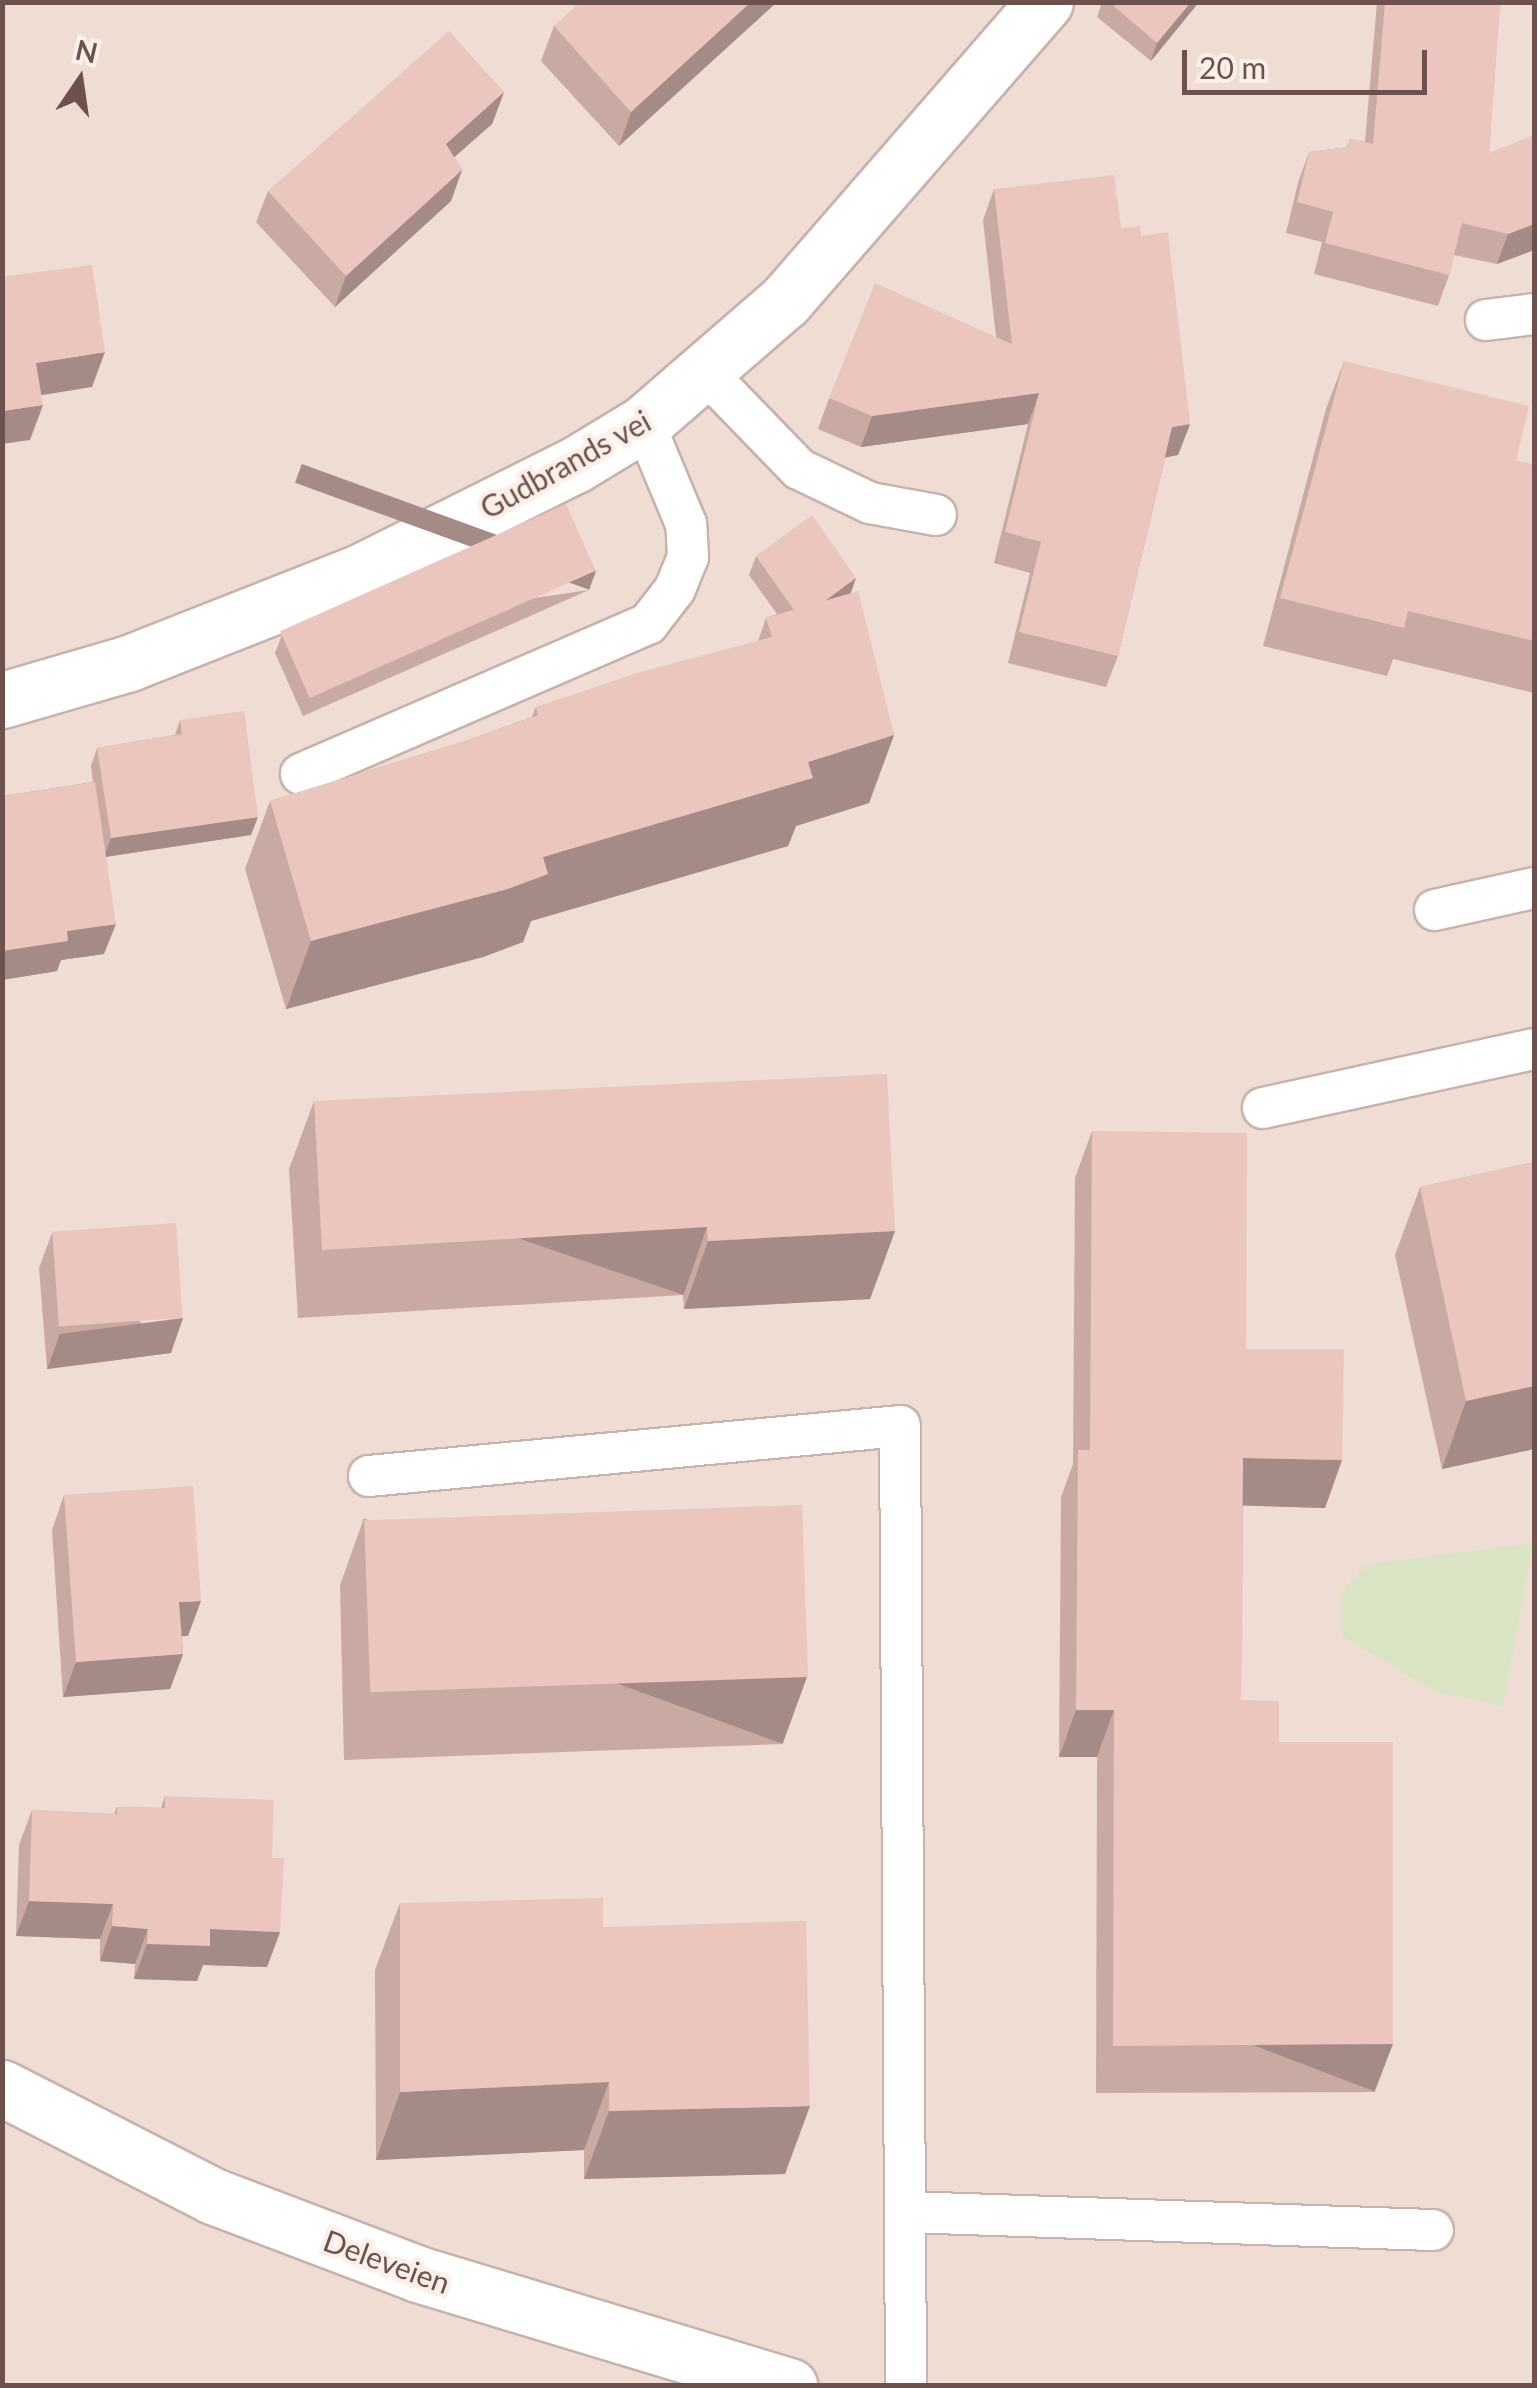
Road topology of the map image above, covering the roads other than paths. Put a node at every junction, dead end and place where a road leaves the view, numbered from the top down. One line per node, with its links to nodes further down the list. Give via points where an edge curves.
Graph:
1 (1045, 2): 4 (street, Gudbrands vei, via 785,300)
2 (1534, 314): 3 (lane)
3 (1486, 320)
4 (706, 373): 5 (street, Gudbrands vei); 6 (lane, via 799,469 870,504)
5 (644, 423): 7 (street, Gudbrands vei, via 576,465 360,572 129,663); 8 (lane, via 686,524 688,557 675,589 648,624)
6 (936, 514)
7 (2, 700)
8 (302, 774)
9 (1534, 888): 10 (lane)
10 (1434, 910)
11 (1534, 1049): 12 (lane)
12 (1264, 1108)
13 (368, 1476): 15 (lane, via 900,1426)
14 (2, 2088): 17 (street, Deleveien, via 213,2196 367,2255)
15 (906, 2212): 16 (lane); 18 (lane)
16 (1434, 2230)
17 (790, 2386)
18 (906, 2386)

